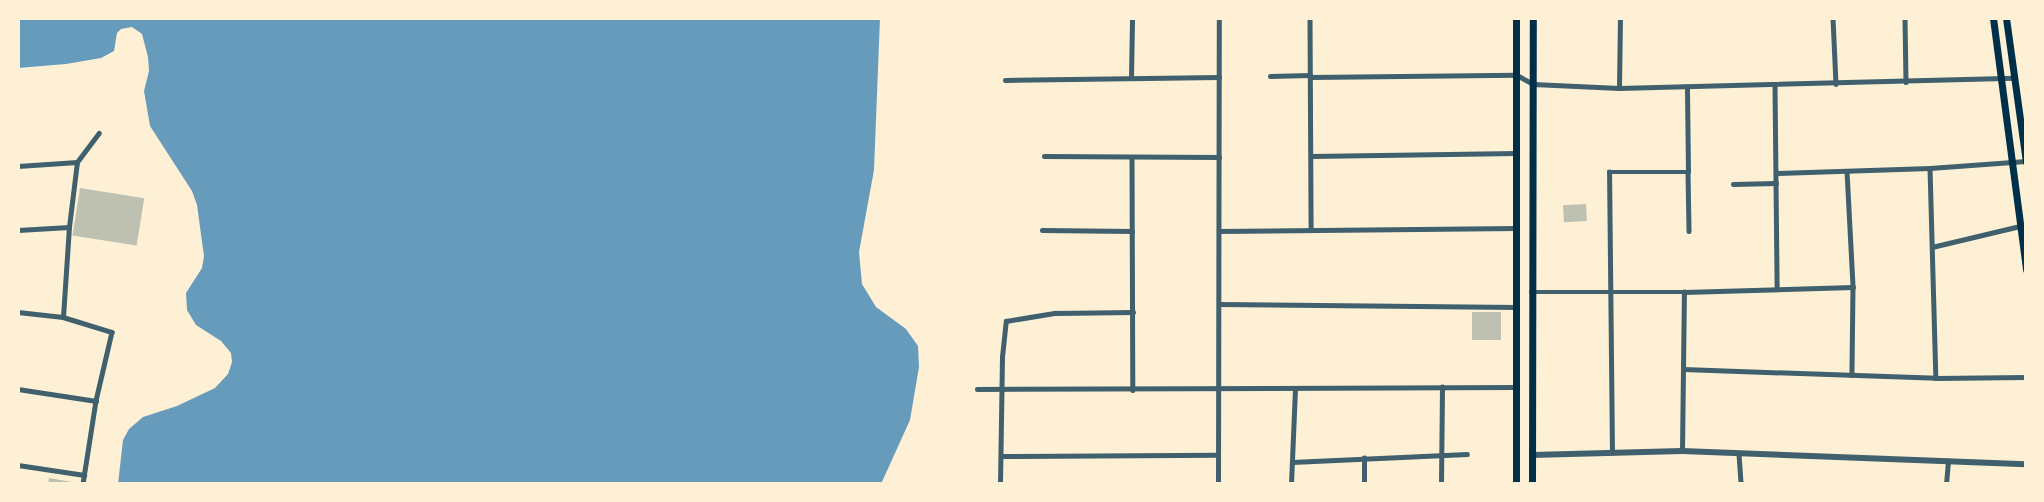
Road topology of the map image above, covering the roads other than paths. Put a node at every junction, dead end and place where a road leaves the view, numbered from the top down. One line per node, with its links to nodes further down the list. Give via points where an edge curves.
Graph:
1 (1132, 18): 15 (street)
2 (1219, 18): 14 (street)
3 (1310, 18): 13 (street)
4 (1516, 18): 11 (main road)
5 (1533, 18): 20 (main road)
6 (1620, 18): 24 (street)
7 (1833, 18): 21 (street)
8 (1905, 18): 19 (street)
9 (1993, 18): 17 (main road)
10 (2006, 18): 16 (main road)
11 (1517, 75): 13 (street); 20 (street); 26 (main road)
12 (1270, 76): 13 (street)
13 (1310, 76): 28 (street)
14 (1220, 77): 15 (street); 29 (street)
15 (1131, 78): 18 (street)
16 (2014, 78): 17 (street); 31 (main road)
17 (2000, 79): 19 (street); 33 (main road)
18 (1005, 80)
19 (1906, 82): 21 (street)
20 (1533, 84): 24 (street); 54 (main road)
21 (1836, 84): 22 (street)
22 (1775, 85): 23 (street); 38 (street)
23 (1687, 87): 24 (street); 37 (street)
24 (1619, 88)
25 (99, 133): 32 (street)
26 (1516, 153): 28 (street); 43 (main road)
27 (1044, 156): 30 (street)
28 (1311, 156): 46 (street)
29 (1219, 157): 30 (street); 48 (street)
30 (1131, 158): 47 (street)
31 (2026, 161): 33 (street)
32 (77, 162): 34 (street); 41 (street)
33 (2012, 162): 35 (street); 42 (main road)
34 (18, 166)
35 (1930, 168): 36 (street); 50 (street)
36 (1847, 171): 38 (street); 52 (street)
37 (1688, 172): 49 (street); 55 (street, via 1609,172)
38 (1776, 173): 39 (street)
39 (1776, 183): 40 (street); 53 (street)
40 (1733, 184)
41 (69, 226): 44 (street); 61 (street)
42 (2020, 226): 50 (street); 51 (main road)
43 (1516, 228): 46 (street); 58 (main road)
44 (18, 230)
45 (1042, 230): 47 (street)
46 (1311, 230): 48 (street)
47 (1132, 231): 60 (street)
48 (1219, 231): 57 (street)
49 (1689, 231)
50 (1932, 247): 65 (street)
51 (2026, 269)
52 (1853, 287): 53 (street); 63 (street)
53 (1777, 289): 56 (street)
54 (1532, 292): 55 (street); 81 (main road)
55 (1610, 292): 56 (street); 76 (street)
56 (1683, 292): 62 (street)
57 (1219, 304): 58 (street); 71 (street)
58 (1516, 307): 67 (main road)
59 (18, 312): 61 (street)
60 (1133, 312): 72 (street, via 1055,313 1008,320 1004,326); 73 (street)
61 (63, 317): 74 (street, via 112,332)
62 (1683, 369): 63 (street); 75 (street)
63 (1852, 375): 65 (street)
64 (2026, 377): 65 (street)
65 (1936, 378)
66 (1442, 387): 67 (street); 68 (street); 80 (street)
67 (1516, 387): 95 (main road)
68 (1295, 388): 71 (street); 85 (street)
69 (18, 389): 74 (street)
70 (977, 389): 72 (street)
71 (1218, 389): 73 (street); 79 (street)
72 (1002, 390): 73 (street); 82 (street)
73 (1133, 390)
74 (96, 401): 88 (street)
75 (1682, 451): 76 (street); 78 (street)
76 (1612, 453): 81 (street)
77 (1467, 454): 80 (street)
78 (1739, 454): 84 (street); 97 (street)
79 (1218, 455): 82 (street); 91 (street)
80 (1442, 455): 83 (street); 94 (street)
81 (1532, 455): 96 (main road)
82 (1001, 456): 90 (street)
83 (1364, 458): 85 (street); 93 (street)
84 (1948, 461): 86 (street); 98 (street)
85 (1292, 462): 92 (street)
86 (2026, 464)
87 (18, 465): 88 (street)
88 (84, 475): 89 (street)
89 (82, 484)
90 (1000, 484)
91 (1218, 484)
92 (1291, 484)
93 (1364, 484)
94 (1441, 484)
95 (1516, 484)
96 (1532, 484)
97 (1741, 484)
98 (1946, 484)

